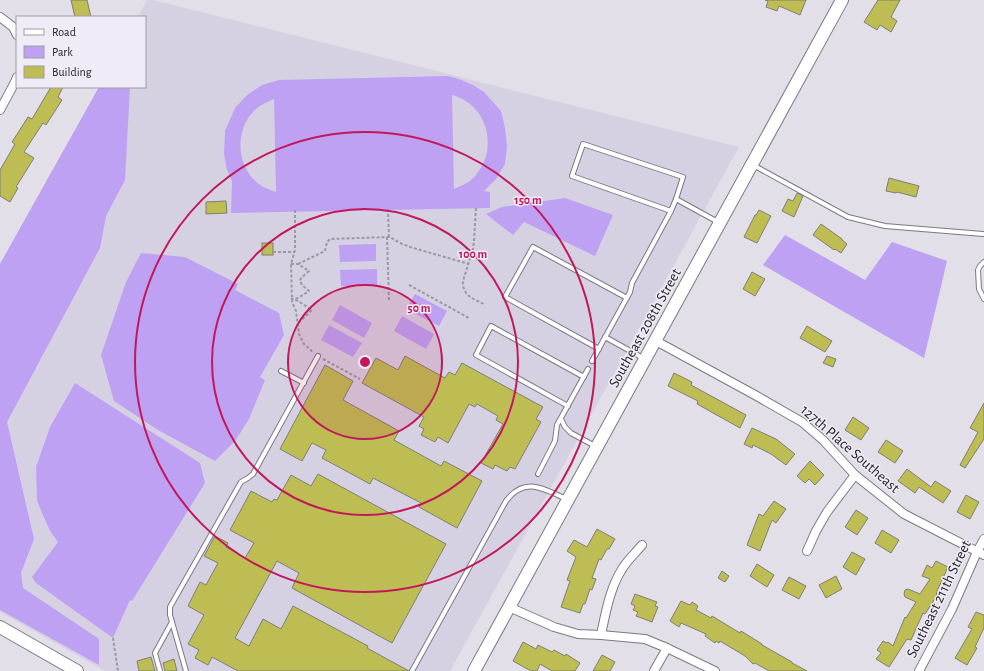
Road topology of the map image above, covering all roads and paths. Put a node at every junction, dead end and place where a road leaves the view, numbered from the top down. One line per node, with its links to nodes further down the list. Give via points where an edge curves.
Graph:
1 (842, 0): 6 (main road, Southeast 208th Street)
2 (0, 16): 3 (street)
3 (16, 33)
4 (16, 80): 5 (street)
5 (0, 110)
6 (752, 164): 12 (main road, Southeast 208th Street); 13 (lane, via 848,217 885,226)
7 (676, 199): 11 (lane); 11 (lane, via 683,177 583,144 572,176); 12 (lane)
8 (476, 208): 20 (path, via 474,241)
9 (295, 210): 16 (path)
10 (388, 210): 14 (path)
11 (671, 211): 22 (lane)
12 (720, 223): 30 (main road, Southeast 208th Street)
13 (983, 234)
14 (388, 237): 19 (path, via 330,239 325,251); 20 (path); 25 (path)
15 (273, 252): 16 (path)
16 (294, 252): 18 (path)
17 (984, 262): 24 (lane, via 978,270 979,289)
18 (291, 264): 19 (path); 23 (path)
19 (298, 264): 23 (path, via 309,271 300,280 309,291)
20 (469, 264): 26 (path, via 463,281 464,289 466,294)
21 (409, 285): 27 (path)
22 (626, 298): 29 (lane); 31 (lane, via 533,247 505,297)
23 (292, 299): 28 (path); 28 (path, via 312,310)
24 (984, 299)
25 (389, 301)
26 (484, 304)
27 (469, 318)
28 (298, 322): 32 (path, via 299,334 304,344)
29 (605, 337): 31 (lane); 33 (lane)
30 (656, 341): 33 (main road, Southeast 208th Street); 44 (street, 127th Place Southeast, via 802,422 823,440)
31 (599, 349): 34 (lane)
32 (318, 356): 38 (path); 39 (lane)
33 (646, 359): 42 (main road, Southeast 208th Street)
34 (592, 361)
35 (588, 369): 37 (lane)
36 (281, 370): 39 (lane)
37 (584, 377): 40 (lane); 40 (lane, via 491,326 476,355)
38 (360, 379)
39 (304, 383): 51 (lane, via 253,474 241,482 170,607)
40 (568, 406): 41 (lane)
41 (561, 419): 42 (lane, via 571,432); 43 (lane, via 556,428 555,441)
42 (597, 448): 45 (main road, Southeast 208th Street)
43 (538, 474)
44 (855, 475): 48 (street, via 827,512); 49 (street, 127th Place Southeast, via 904,514)
45 (568, 500): 50 (main road, Southeast 208th Street); 60 (lane, via 534,486 517,490 510,495)
46 (984, 539): 49 (street, Southeast 211th Street)
47 (642, 545): 53 (street, via 627,562 616,581 606,608)
48 (807, 551)
49 (981, 553): 64 (street, Southeast 211th Street)
50 (509, 607): 53 (street, via 560,629 578,634); 61 (main road, Southeast 208th Street)
51 (172, 621): 58 (lane, via 155,652); 59 (lane)
52 (0, 626): 56 (main road)
53 (601, 635): 55 (street, via 645,639)
54 (113, 638): 57 (path)
55 (667, 648): 62 (street); 63 (street)
56 (77, 671)
57 (118, 671)
58 (160, 671)
59 (186, 671)
60 (412, 671)
61 (474, 671)
62 (654, 671)
63 (715, 671)
64 (919, 671)

